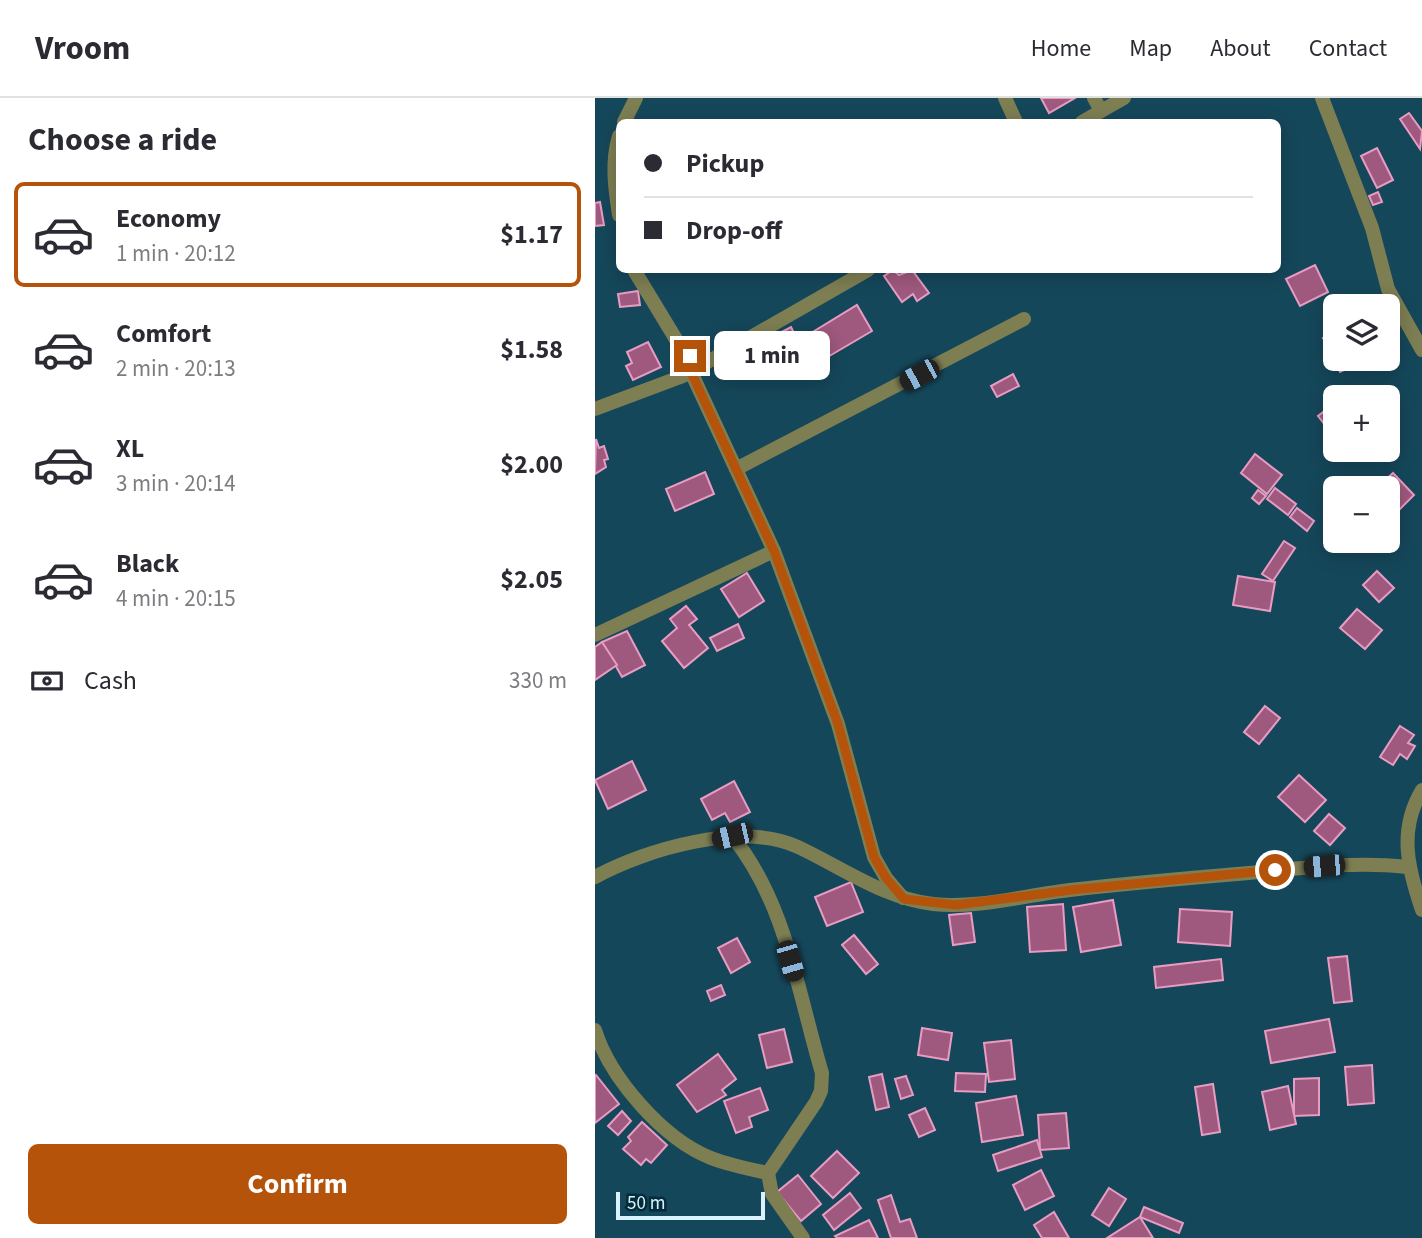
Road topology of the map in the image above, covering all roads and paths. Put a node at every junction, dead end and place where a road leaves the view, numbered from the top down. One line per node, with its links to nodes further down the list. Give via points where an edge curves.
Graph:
1 (636, 98): 6 (street)
2 (1005, 98): 7 (street)
3 (1124, 98): 5 (street)
4 (1322, 98): 14 (street, via 1372,228 1388,289)
5 (1098, 104): 8 (street)
6 (626, 119)
7 (1015, 119)
8 (1085, 119)
9 (616, 145): 10 (street)
10 (616, 197)
11 (636, 273): 15 (street)
12 (863, 273): 15 (street)
13 (1024, 319): 17 (street)
14 (1422, 349)
15 (697, 368): 16 (street); 17 (street)
16 (595, 409)
17 (736, 469): 18 (street)
18 (774, 551): 19 (street); 24 (street, via 838,724 874,857)
19 (595, 635)
20 (1422, 790): 22 (street, via 1408,822)
21 (732, 836): 23 (street, via 623,862); 24 (street, via 769,837 796,846); 27 (street, via 759,878 784,937 822,1073 816,1102)
22 (1407, 867): 24 (street, via 1376,863 1324,866 956,905); 25 (street)
23 (595, 877)
24 (904, 899)
25 (1422, 911)
26 (595, 1030): 27 (street, via 617,1078 678,1139 708,1157)
27 (768, 1173): 28 (street, via 772,1194)
28 (803, 1238)

